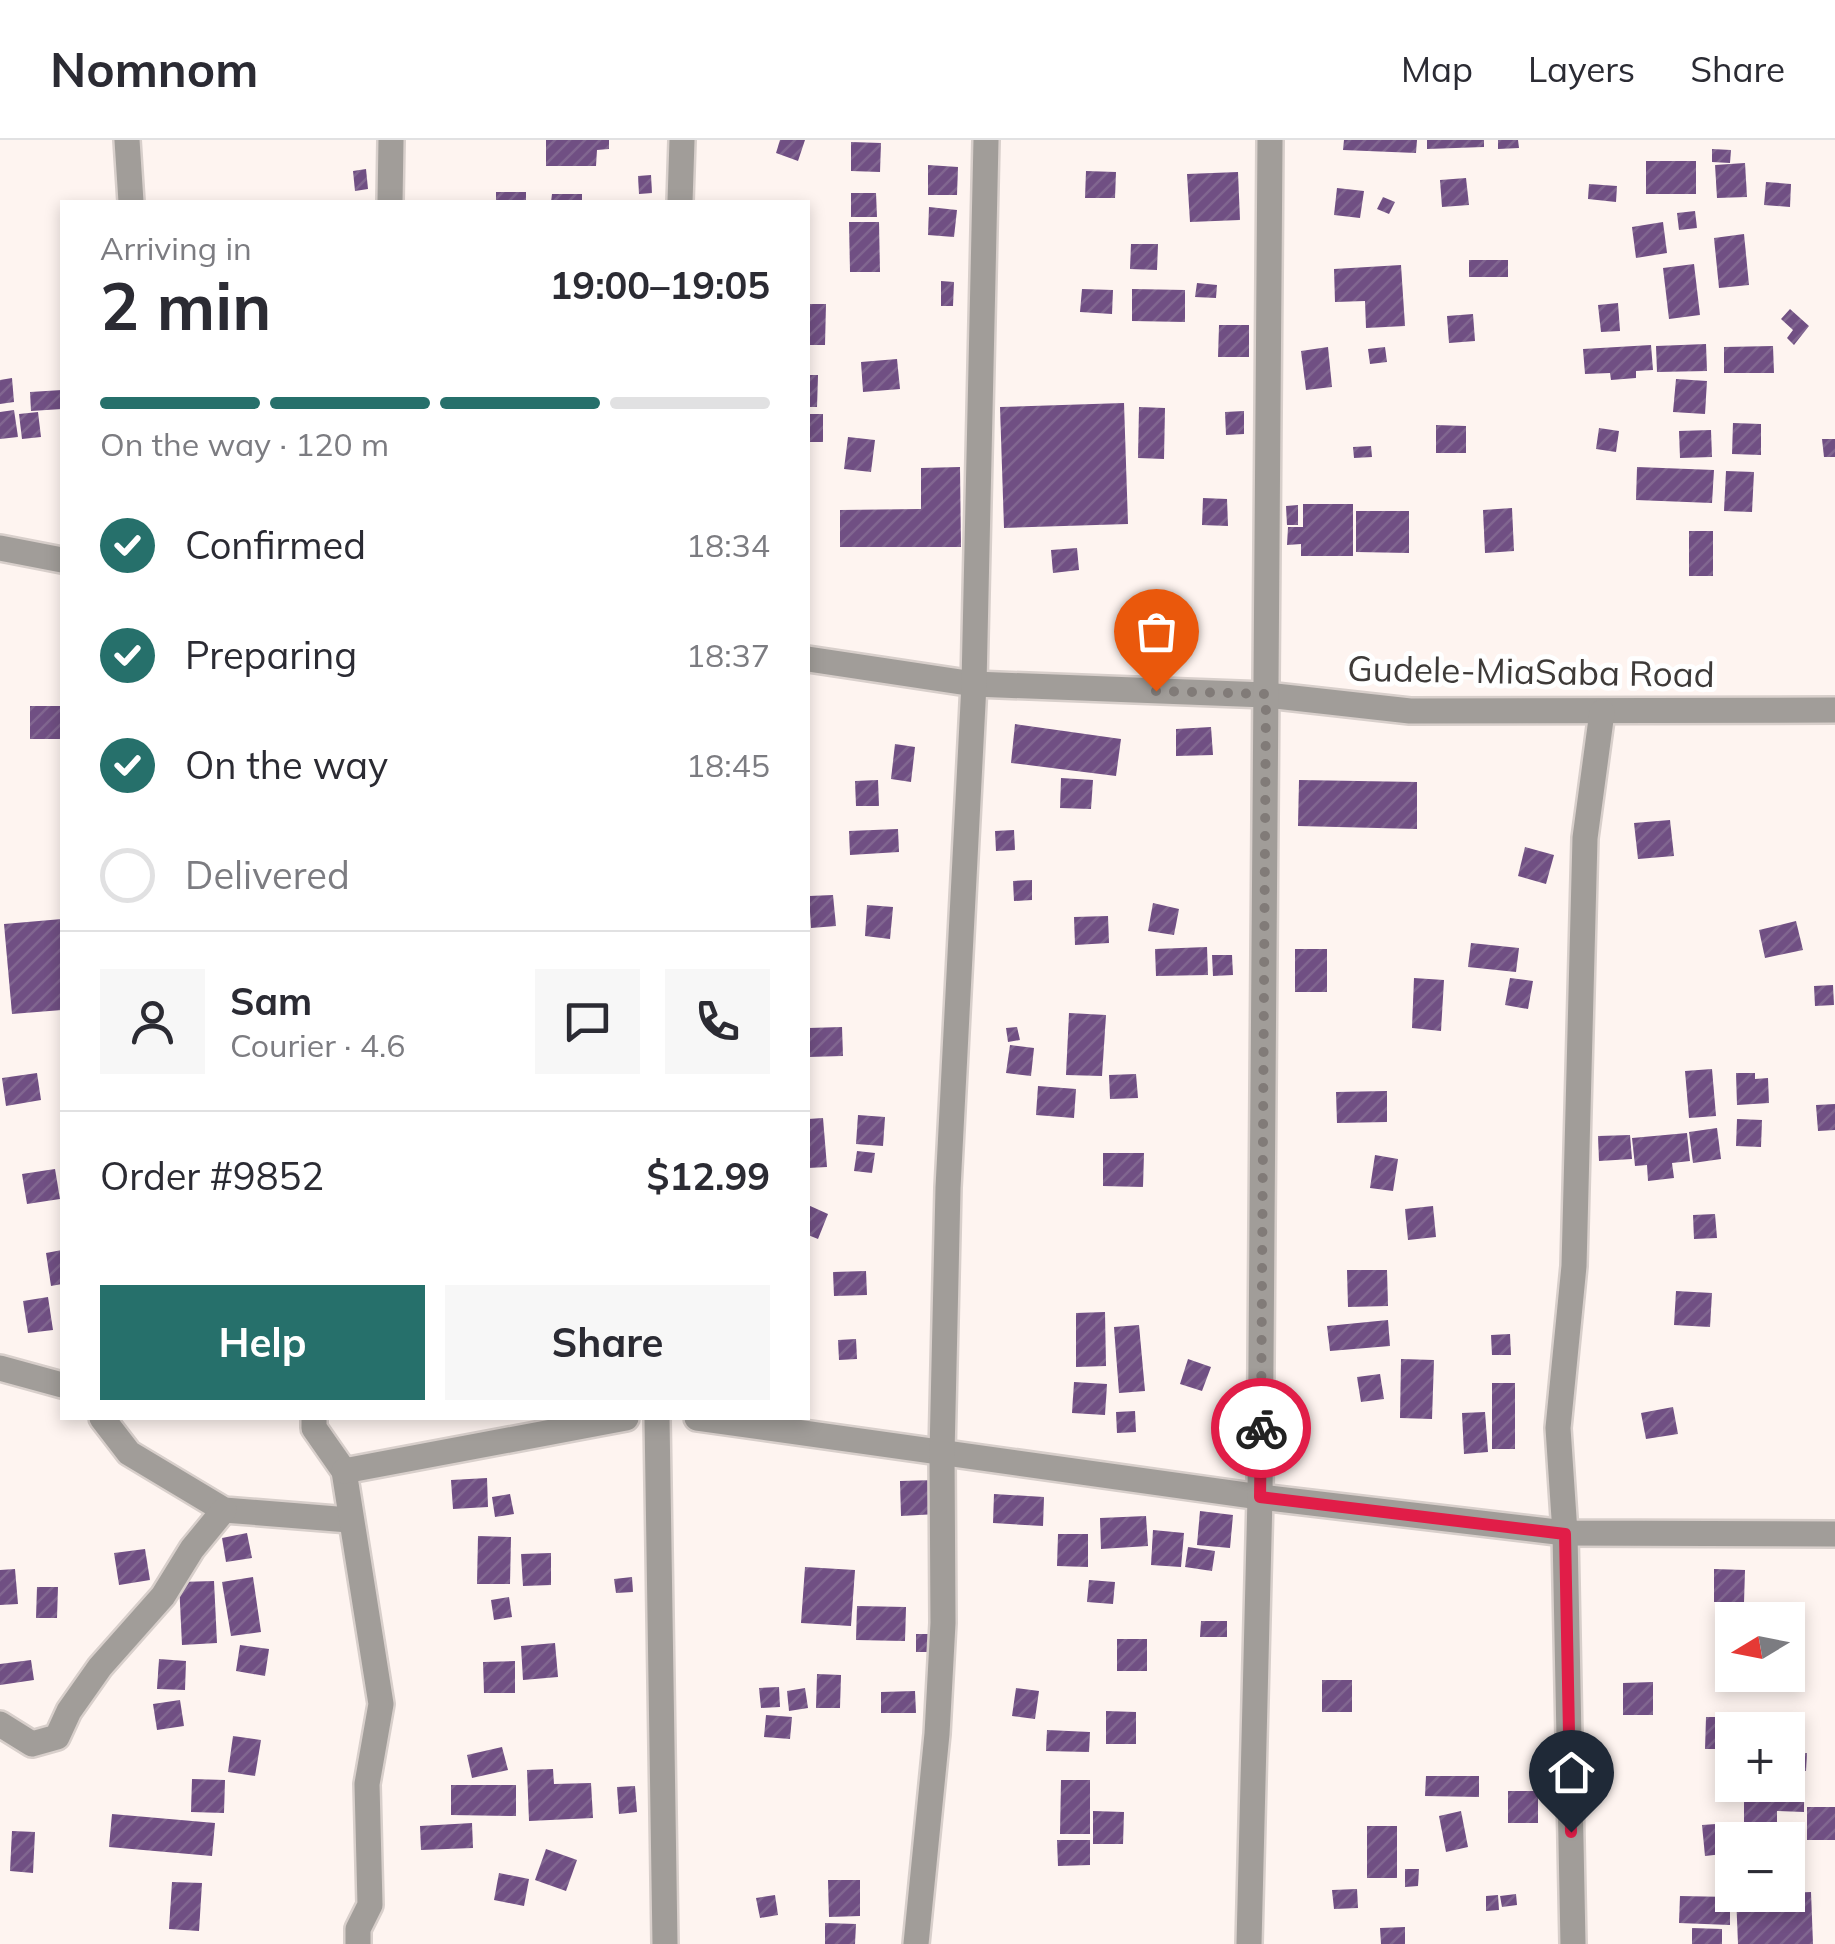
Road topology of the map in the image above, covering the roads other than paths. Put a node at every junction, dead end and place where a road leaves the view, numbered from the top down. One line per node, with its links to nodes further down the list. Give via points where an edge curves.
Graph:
1 (127, 140): 6 (street)
2 (391, 140): 7 (street)
3 (682, 140): 8 (street)
4 (986, 140): 12 (street)
5 (1270, 140): 13 (street)
6 (131, 200)
7 (390, 200)
8 (680, 200)
9 (0, 548): 10 (street)
10 (60, 560)
11 (810, 659): 12 (street, Gudele-MiaSaba Road)
12 (974, 684): 13 (street, Gudele-MiaSaba Road); 23 (street, via 948,1188)
13 (1266, 694): 15 (street, Gudele-MiaSaba Road, via 1410,711); 25 (street)
14 (1835, 710): 15 (street, Gudele-MiaSaba Road)
15 (1602, 712): 28 (street, via 1585,838 1574,1266 1558,1428)
16 (0, 1368): 17 (street)
17 (60, 1384)
18 (104, 1420): 26 (street, via 130,1453)
19 (314, 1420): 24 (street)
20 (616, 1420): 24 (street)
21 (657, 1420): 32 (street)
22 (711, 1420): 23 (street)
23 (942, 1454): 25 (street); 33 (street, via 943,1623)
24 (344, 1472): 27 (street)
25 (1260, 1497): 28 (street); 34 (street)
26 (224, 1510): 27 (street); 30 (street, via 163,1596 100,1667 57,1738 32,1744)
27 (350, 1520): 31 (street, via 380,1704 367,1784 370,1905)
28 (1565, 1534): 29 (street); 35 (street)
29 (1835, 1534)
30 (0, 1724)
31 (358, 1944)
32 (664, 1944)
33 (916, 1944)
34 (1249, 1944)
35 (1573, 1944)

